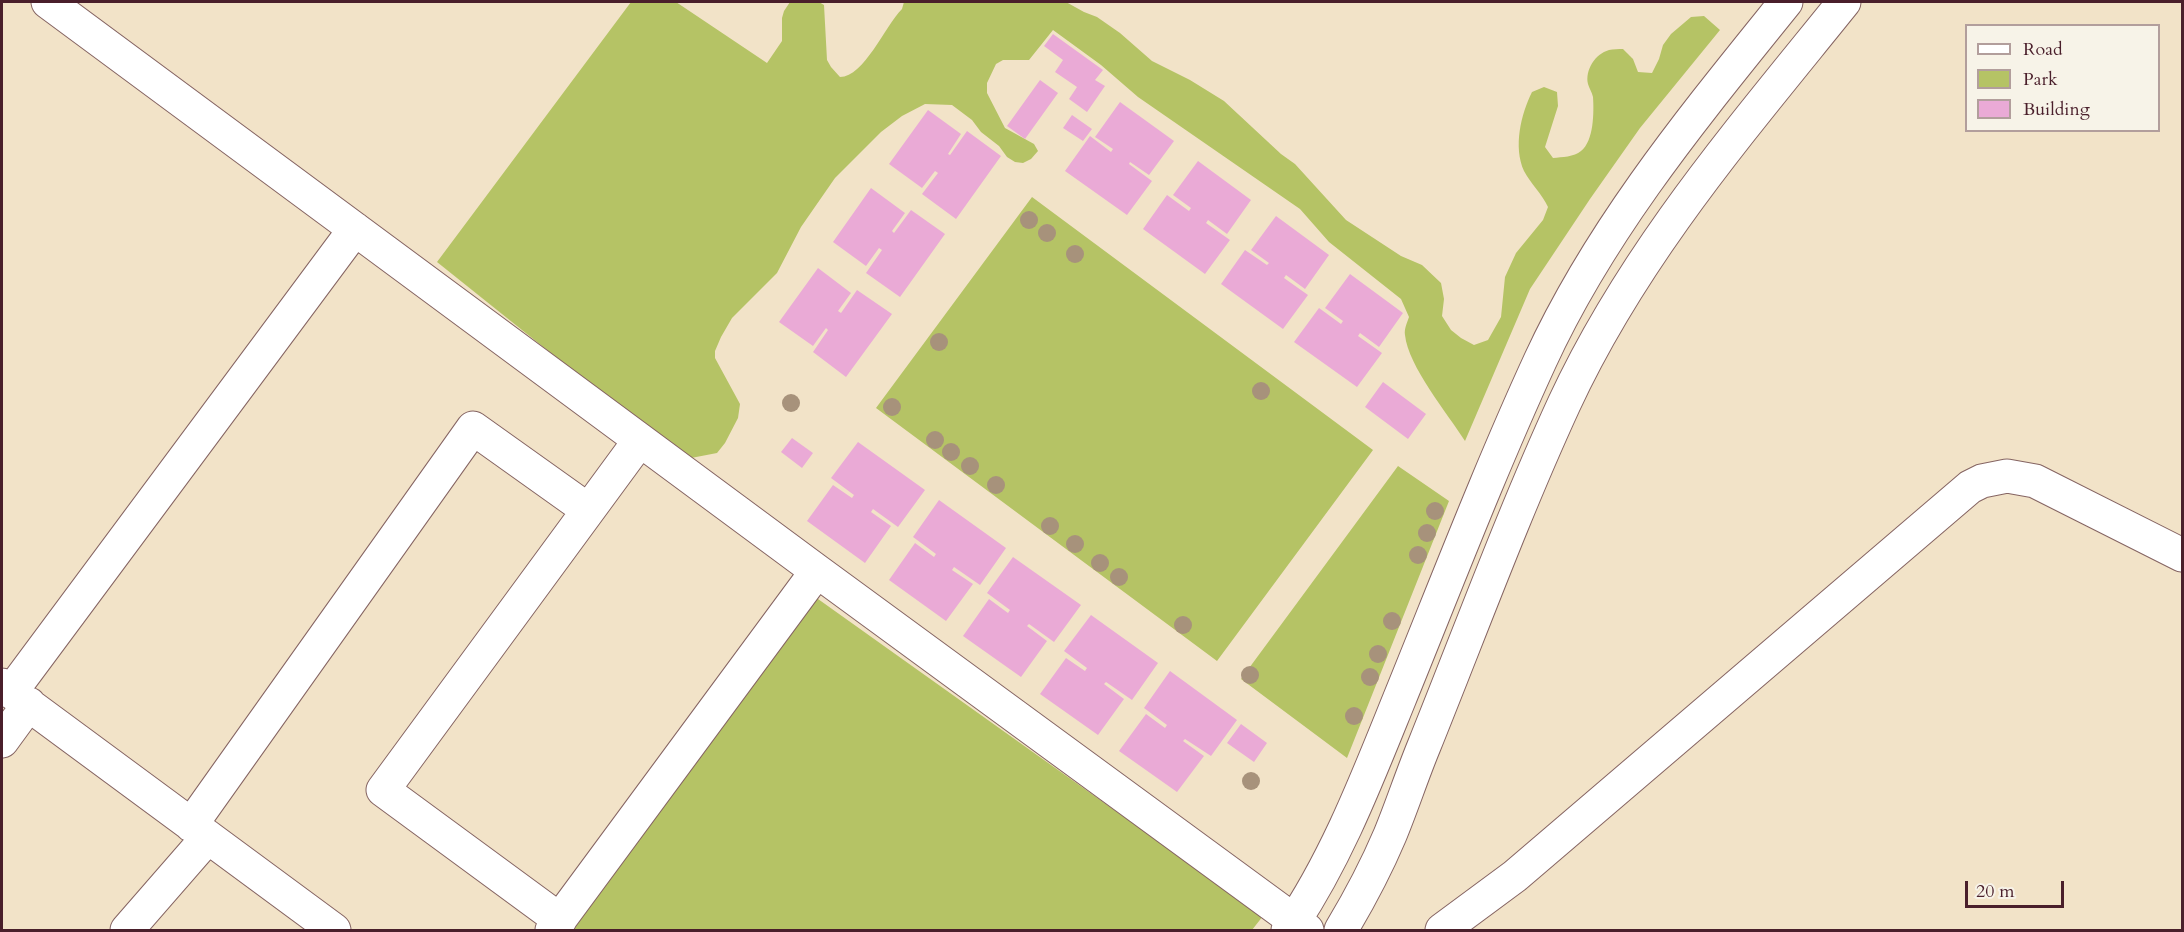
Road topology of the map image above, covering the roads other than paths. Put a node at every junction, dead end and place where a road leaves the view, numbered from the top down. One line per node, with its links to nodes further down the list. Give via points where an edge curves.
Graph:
1 (48, 2): 4 (street)
2 (1786, 2): 13 (street, via 1649,176 1574,294 1512,424 1349,818)
3 (1844, 2): 16 (street, via 1680,207 1636,271 1598,338 1564,403 1536,470 1390,836)
4 (356, 229): 5 (street); 9 (street)
5 (640, 440): 6 (street); 8 (street)
6 (588, 510): 11 (street, via 473,428); 12 (street, via 383,790)
7 (2182, 555): 17 (street, via 2021,477 2007,476 1970,487 1515,876)
8 (817, 571): 12 (street); 13 (street)
9 (14, 694): 10 (street); 11 (street)
10 (2, 741)
11 (199, 831): 14 (street); 15 (street)
12 (556, 925)
13 (1297, 927)
14 (127, 930)
15 (334, 930)
16 (1341, 930)
17 (1442, 930)

